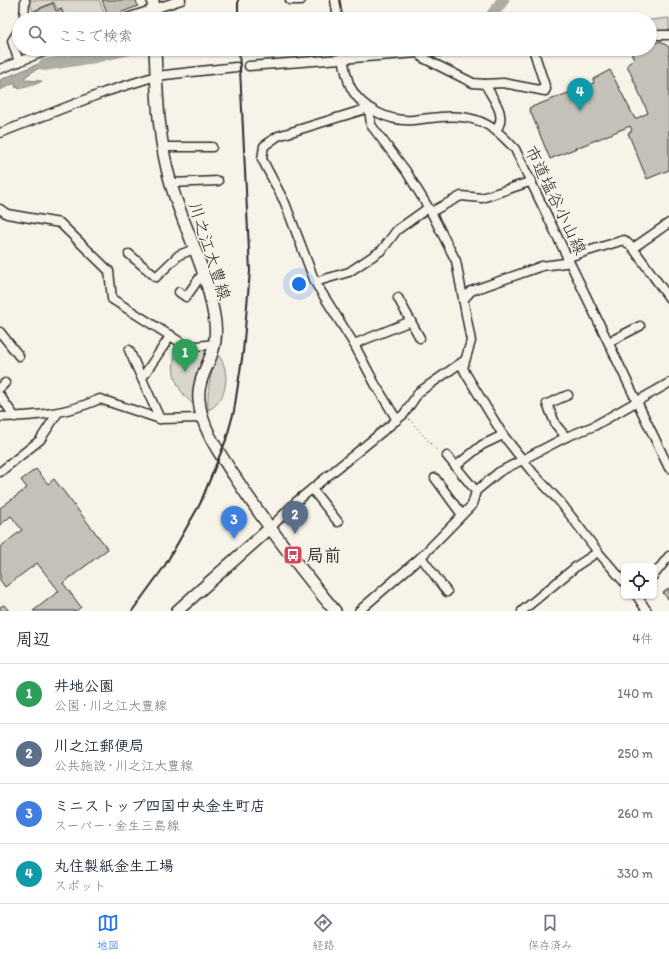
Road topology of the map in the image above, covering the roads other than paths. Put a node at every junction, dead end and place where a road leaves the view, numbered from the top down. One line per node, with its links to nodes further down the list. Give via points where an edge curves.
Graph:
1 (26, 0): 7 (street)
2 (181, 0): 6 (street)
3 (290, 0): 4 (street)
4 (301, 0)
5 (335, 0): 8 (street)
6 (154, 9)
7 (25, 12)
8 (337, 12)
9 (669, 34): 10 (street)
10 (657, 35)
11 (17, 56): 18 (street)
12 (34, 56): 18 (street)
13 (155, 56): 22 (main road, 川之江大豊線)
14 (327, 56): 19 (street)
15 (343, 56): 24 (street, 市道塩谷小山線, via 351,88)
16 (421, 56): 23 (street, via 473,83)
17 (535, 56): 23 (street, via 545,91 503,83)
18 (19, 62): 21 (street)
19 (249, 66)
20 (236, 67): 22 (street)
21 (0, 69)
22 (156, 76): 26 (street, via 105,92); 27 (main road, 川之江大豊線)
23 (485, 84): 25 (street, via 502,117 501,125)
24 (369, 108): 25 (street, 市道塩谷小山線, via 396,120 464,117); 33 (street, via 371,125 406,171); 40 (street, via 278,136 264,146 262,159 285,203)
25 (496, 130): 30 (street, 市道塩谷小山線, via 515,149)
26 (0, 133)
27 (162, 147): 28 (street); 31 (main road, 川之江大豊線)
28 (212, 147)
29 (218, 181): 31 (street)
30 (532, 181): 33 (street, via 482,198 461,196); 38 (street, 市道塩谷小山線)
31 (170, 183): 36 (main road, 川之江大豊線)
32 (0, 209): 48 (street, via 7,214 60,223 109,271 112,299)
33 (430, 210): 40 (street, via 397,230 382,250 349,272); 44 (street, via 456,261)
34 (669, 223): 35 (street)
35 (633, 248): 38 (street, via 624,240); 43 (street)
36 (194, 249): 37 (street, via 179,255 156,277); 39 (main road, 川之江大豊線)
37 (129, 254)
38 (568, 257): 44 (street, via 565,263 542,266 471,291); 50 (street, 市道塩谷小山線)
39 (203, 273): 41 (street, via 186,297); 51 (main road, 川之江大豊線, via 214,321)
40 (315, 282): 52 (street)
41 (179, 292)
42 (398, 298): 45 (street)
43 (669, 298)
44 (463, 300): 55 (street, via 471,341)
45 (411, 321): 49 (street); 52 (street)
46 (640, 326): 50 (street)
47 (0, 332): 54 (street)
48 (171, 335): 51 (street, via 188,347); 56 (street)
49 (420, 338)
50 (609, 342): 60 (street, 市道塩谷小山線)
51 (215, 344): 64 (main road, 川之江大豊線, via 199,387)
52 (354, 344): 66 (street)
53 (129, 350): 56 (street)
54 (19, 356)
55 (465, 360): 66 (street, via 419,392); 67 (street, via 463,368)
56 (142, 378): 65 (street)
57 (669, 383): 60 (street)
58 (568, 395): 68 (street, via 547,404 556,425)
59 (0, 396): 62 (street)
60 (637, 402): 68 (street, via 594,426); 72 (street, 市道塩谷小山線)
61 (57, 414): 62 (street); 65 (street, via 100,399); 73 (street, via 40,440)
62 (15, 416): 63 (street)
63 (0, 417)
64 (202, 418): 65 (street); 79 (main road, 川之江大豊線, via 220,454)
65 (160, 419)
66 (397, 420): 75 (street)
67 (503, 435): 70 (street); 71 (street, via 482,445)
68 (566, 437): 70 (street)
69 (446, 456): 71 (street)
70 (522, 459): 76 (street, via 499,472); 80 (street)
71 (456, 466): 76 (street)
72 (669, 468)
73 (0, 472)
74 (435, 478): 77 (street)
75 (312, 489): 78 (street); 79 (street)
76 (476, 491): 77 (street, via 472,505)
77 (462, 515): 82 (street)
78 (338, 522)
79 (269, 529): 87 (main road); 88 (main road, 川之江大豊線)
80 (598, 552): 84 (street); 90 (street)
81 (669, 556): 83 (street)
82 (421, 557): 85 (street); 89 (street)
83 (657, 571)
84 (621, 579)
85 (447, 592)
86 (640, 599): 91 (street)
87 (177, 611)
88 (335, 611)
89 (359, 611)
90 (522, 611)
91 (648, 611)

